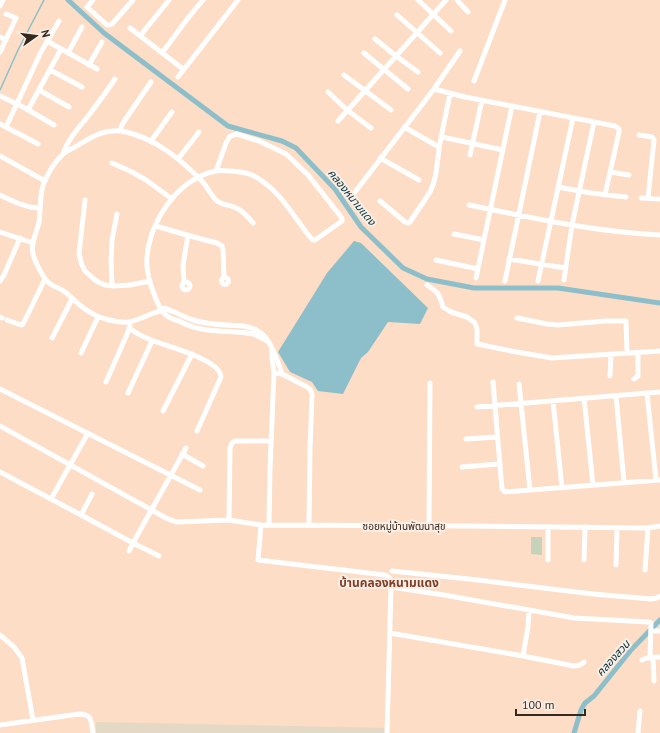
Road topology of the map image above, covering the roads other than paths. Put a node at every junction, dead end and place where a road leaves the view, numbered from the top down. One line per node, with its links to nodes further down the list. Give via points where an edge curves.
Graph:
1 (3, 0): 11 (street)
2 (94, 0): 3 (street, via 87,7 109,25)
3 (133, 0)
4 (169, 0): 21 (street)
5 (203, 0): 31 (street)
6 (238, 0): 37 (street)
7 (418, 0): 14 (street)
8 (446, 0): 14 (street)
9 (457, 0): 12 (street)
10 (505, 0): 44 (street)
11 (0, 6)
12 (468, 12)
13 (6, 14): 24 (street, via 16,18)
14 (433, 14): 19 (street); 20 (street)
15 (397, 15): 20 (street)
16 (59, 21): 25 (street)
17 (82, 27): 30 (street)
18 (130, 28): 21 (street)
19 (451, 31)
20 (417, 32): 33 (street); 34 (street)
21 (140, 36): 31 (street)
22 (0, 37): 24 (street)
23 (376, 39): 34 (street)
24 (6, 40): 29 (street)
25 (48, 41): 27 (street); 55 (street)
26 (102, 42): 35 (street)
27 (61, 49): 30 (street); 39 (street)
28 (460, 51): 47 (street)
29 (0, 52)
30 (68, 53): 35 (street)
31 (162, 53): 37 (street)
32 (364, 53): 38 (street)
33 (440, 53)
34 (396, 56): 38 (street); 40 (street)
35 (89, 65): 36 (street)
36 (97, 69)
37 (183, 69): 42 (street)
38 (384, 69): 48 (street); 50 (street)
39 (50, 70): 46 (street); 49 (street)
40 (418, 72)
41 (344, 75): 50 (street)
42 (178, 77)
43 (115, 79): 80 (street, via 72,136)
44 (474, 81)
45 (151, 82): 71 (street)
46 (82, 87)
47 (434, 88): 52 (street); 69 (street)
48 (408, 89)
49 (39, 90): 57 (street); 58 (street)
50 (364, 91): 59 (street); 60 (street)
51 (328, 92): 59 (street)
52 (450, 93): 54 (street); 74 (street)
53 (2, 96): 55 (street)
54 (482, 100): 56 (street); 77 (street)
55 (17, 104): 58 (street); 68 (street)
56 (512, 106): 62 (street); 79 (street)
57 (69, 107)
58 (28, 110): 67 (street)
59 (347, 110): 64 (street); 70 (street)
60 (391, 110)
61 (172, 112): 75 (street)
62 (540, 112): 63 (street); 108 (street)
63 (573, 118): 65 (street); 92 (street)
64 (338, 120)
65 (594, 122): 87 (street, via 619,129); 93 (street)
66 (0, 124): 68 (street)
67 (54, 125)
68 (6, 127): 76 (street)
69 (404, 127): 78 (street); 83 (street)
70 (371, 128)
71 (120, 131): 75 (street); 80 (street, via 99,133)
72 (199, 132): 84 (street)
73 (639, 135): 100 (street, via 651,136 654,140)
74 (442, 137): 77 (street); 78 (street)
75 (151, 141): 84 (street)
76 (38, 144)
77 (473, 144): 79 (street); 81 (street)
78 (439, 147): 103 (street, via 432,186 410,222 406,223)
79 (503, 150): 106 (street)
80 (63, 154): 91 (street)
81 (470, 155)
82 (0, 156): 91 (street)
83 (380, 158): 90 (street); 96 (street)
84 (178, 159): 89 (street)
85 (112, 163): 98 (street, via 146,180)
86 (216, 171): 86 (street, via 252,175 267,184 313,240 342,220 332,204 294,161 286,154 259,141 237,134 230,136); 89 (street)
87 (610, 172): 88 (street); 95 (street)
88 (629, 175)
89 (198, 177): 98 (street); 110 (street, via 218,201 238,208)
90 (419, 180)
91 (45, 181): 105 (street)
92 (558, 187): 93 (street); 109 (street)
93 (579, 191): 95 (street); 111 (street)
94 (0, 195): 105 (street, via 26,207)
95 (605, 195): 97 (street)
96 (352, 196)
97 (626, 197)
98 (172, 198): 112 (street)
99 (641, 198): 100 (street)
100 (648, 198): 101 (street)
101 (660, 199)
102 (85, 200): 136 (street, via 79,258 88,275 100,283)
103 (380, 201)
104 (470, 205): 106 (street)
105 (40, 208): 119 (street)
106 (491, 209): 108 (street); 118 (street)
107 (117, 214): 136 (street, via 112,240)
108 (518, 215): 109 (street); 120 (street)
109 (550, 221): 111 (street); 122 (street)
110 (253, 224)
111 (572, 225): 116 (street); 123 (street)
112 (156, 226): 115 (street); 131 (street, via 148,254 147,268)
113 (0, 232): 117 (street)
114 (454, 234): 118 (street)
115 (188, 235): 126 (street, via 222,246); 134 (street, via 182,265)
116 (660, 235)
117 (20, 238): 119 (street); 125 (street)
118 (484, 240): 124 (street)
119 (33, 243): 127 (street, via 32,252)
120 (510, 259): 122 (street); 132 (street)
121 (436, 260): 124 (street)
122 (541, 265): 123 (street); 133 (street)
123 (565, 268): 129 (street)
124 (478, 269): 128 (street)
125 (2, 274): 130 (street)
126 (224, 277)
127 (45, 278): 137 (street); 140 (street, via 23,324)
128 (476, 278)
129 (564, 280)
130 (0, 281)
131 (150, 281): 136 (street); 138 (street)
132 (505, 281)
133 (538, 281)
134 (184, 282)
135 (427, 285): 152 (street, via 440,295 443,307 475,323 477,344 546,357)
136 (112, 286)
137 (72, 298): 139 (street); 144 (street)
138 (162, 308): 142 (street); 146 (street, via 202,322 250,328 260,332)
139 (98, 317): 142 (street, via 122,322); 148 (street)
140 (3, 318)
141 (517, 318): 149 (street, via 558,325 626,321)
142 (131, 321): 143 (street)
143 (129, 328): 145 (street); 157 (street)
144 (52, 338)
145 (152, 341): 151 (street); 163 (street)
146 (272, 349): 153 (street); 154 (street)
147 (660, 351): 150 (street)
148 (82, 353)
149 (628, 353): 150 (street); 152 (street)
150 (638, 353): 156 (street, via 638,376)
151 (192, 354): 171 (street); 173 (street, via 210,363 221,374)
152 (611, 354): 155 (street)
153 (274, 373): 154 (street); 177 (street)
154 (282, 374): 199 (street, via 307,386 312,394)
155 (610, 376)
156 (634, 379)
157 (106, 382)
158 (493, 382): 169 (street)
159 (430, 383): 200 (street)
160 (519, 384): 168 (street)
161 (0, 389): 174 (street)
162 (660, 392): 164 (street)
163 (128, 393)
164 (647, 393): 165 (street); 186 (street)
165 (616, 396): 166 (street); 187 (street)
166 (584, 398): 167 (street); 188 (street)
167 (552, 401): 168 (street); 189 (street)
168 (521, 403): 169 (street); 191 (street)
169 (494, 405): 170 (street); 175 (street)
170 (477, 407)
171 (163, 411)
172 (0, 426): 181 (street, ซอยหมู่บ้านพัฒนาสุข)
173 (197, 431)
174 (88, 434): 181 (street); 185 (street)
175 (497, 437): 176 (street); 180 (street)
176 (466, 440)
177 (271, 441): 196 (street, via 232,443); 198 (street)
178 (186, 448): 179 (street)
179 (182, 454): 182 (street); 185 (street)
180 (499, 464): 183 (street); 191 (street, via 503,491)
181 (70, 465): 193 (street); 194 (street, ซอยหมู่บ้านพัฒนาสุข)
182 (203, 466)
183 (462, 467)
184 (0, 472): 193 (street)
185 (171, 475): 190 (street); 194 (street)
186 (658, 480): 187 (street)
187 (624, 482): 188 (street)
188 (593, 485): 189 (street)
189 (562, 488): 191 (street)
190 (200, 490)
191 (530, 490)
192 (92, 494): 195 (street)
193 (51, 499): 195 (street)
194 (151, 509): 196 (street, ซอยหมู่บ้านพัฒนาสุข, via 176,522); 206 (street)
195 (81, 515): 206 (street)
196 (229, 520): 197 (street, ซอยหมู่บ้านพัฒนาสุข)
197 (261, 525): 198 (street, ซอยหมู่บ้านพัฒนาสุข); 214 (street, via 258,560 384,575 390,580)
198 (269, 525): 199 (street, ซอยหมู่บ้านพัฒนาสุข)
199 (310, 525): 200 (street, ซอยหมู่บ้านพัฒนาสุข)
200 (429, 526): 202 (street, ซอยหมู่บ้านพัฒนาสุข)
201 (660, 526): 205 (street, ซอยหมู่บ้านพัฒนาสุข)
202 (548, 527): 203 (street, ซอยหมู่บ้านพัฒนาสุข); 209 (street)
203 (585, 528): 204 (street, ซอยหมู่บ้านพัฒนาสุข); 210 (street)
204 (617, 528): 205 (street, ซอยหมู่บ้านพัฒนาสุข); 211 (street)
205 (648, 528): 212 (street)
206 (133, 543): 207 (street); 208 (street)
207 (129, 551)
208 (159, 556)
209 (548, 560)
210 (584, 560)
211 (616, 565)
212 (646, 570)
213 (392, 571): 215 (street, via 625,597 651,599)
214 (391, 587): 216 (street); 217 (street)
215 (660, 596)
216 (529, 610): 219 (street); 221 (street, via 574,618 651,623)
217 (390, 633): 219 (street); 229 (street)
218 (0, 635): 226 (street, via 14,646 22,658)
219 (522, 656): 223 (street, via 574,666)
220 (660, 657): 221 (street)
221 (652, 658): 222 (street); 224 (street)
222 (642, 660)
223 (584, 662)
224 (654, 681)
225 (640, 711): 230 (street)
226 (33, 720): 227 (street); 228 (street, via 85,714 91,719)
227 (0, 725)
228 (93, 733)
229 (387, 733)
230 (638, 733)

